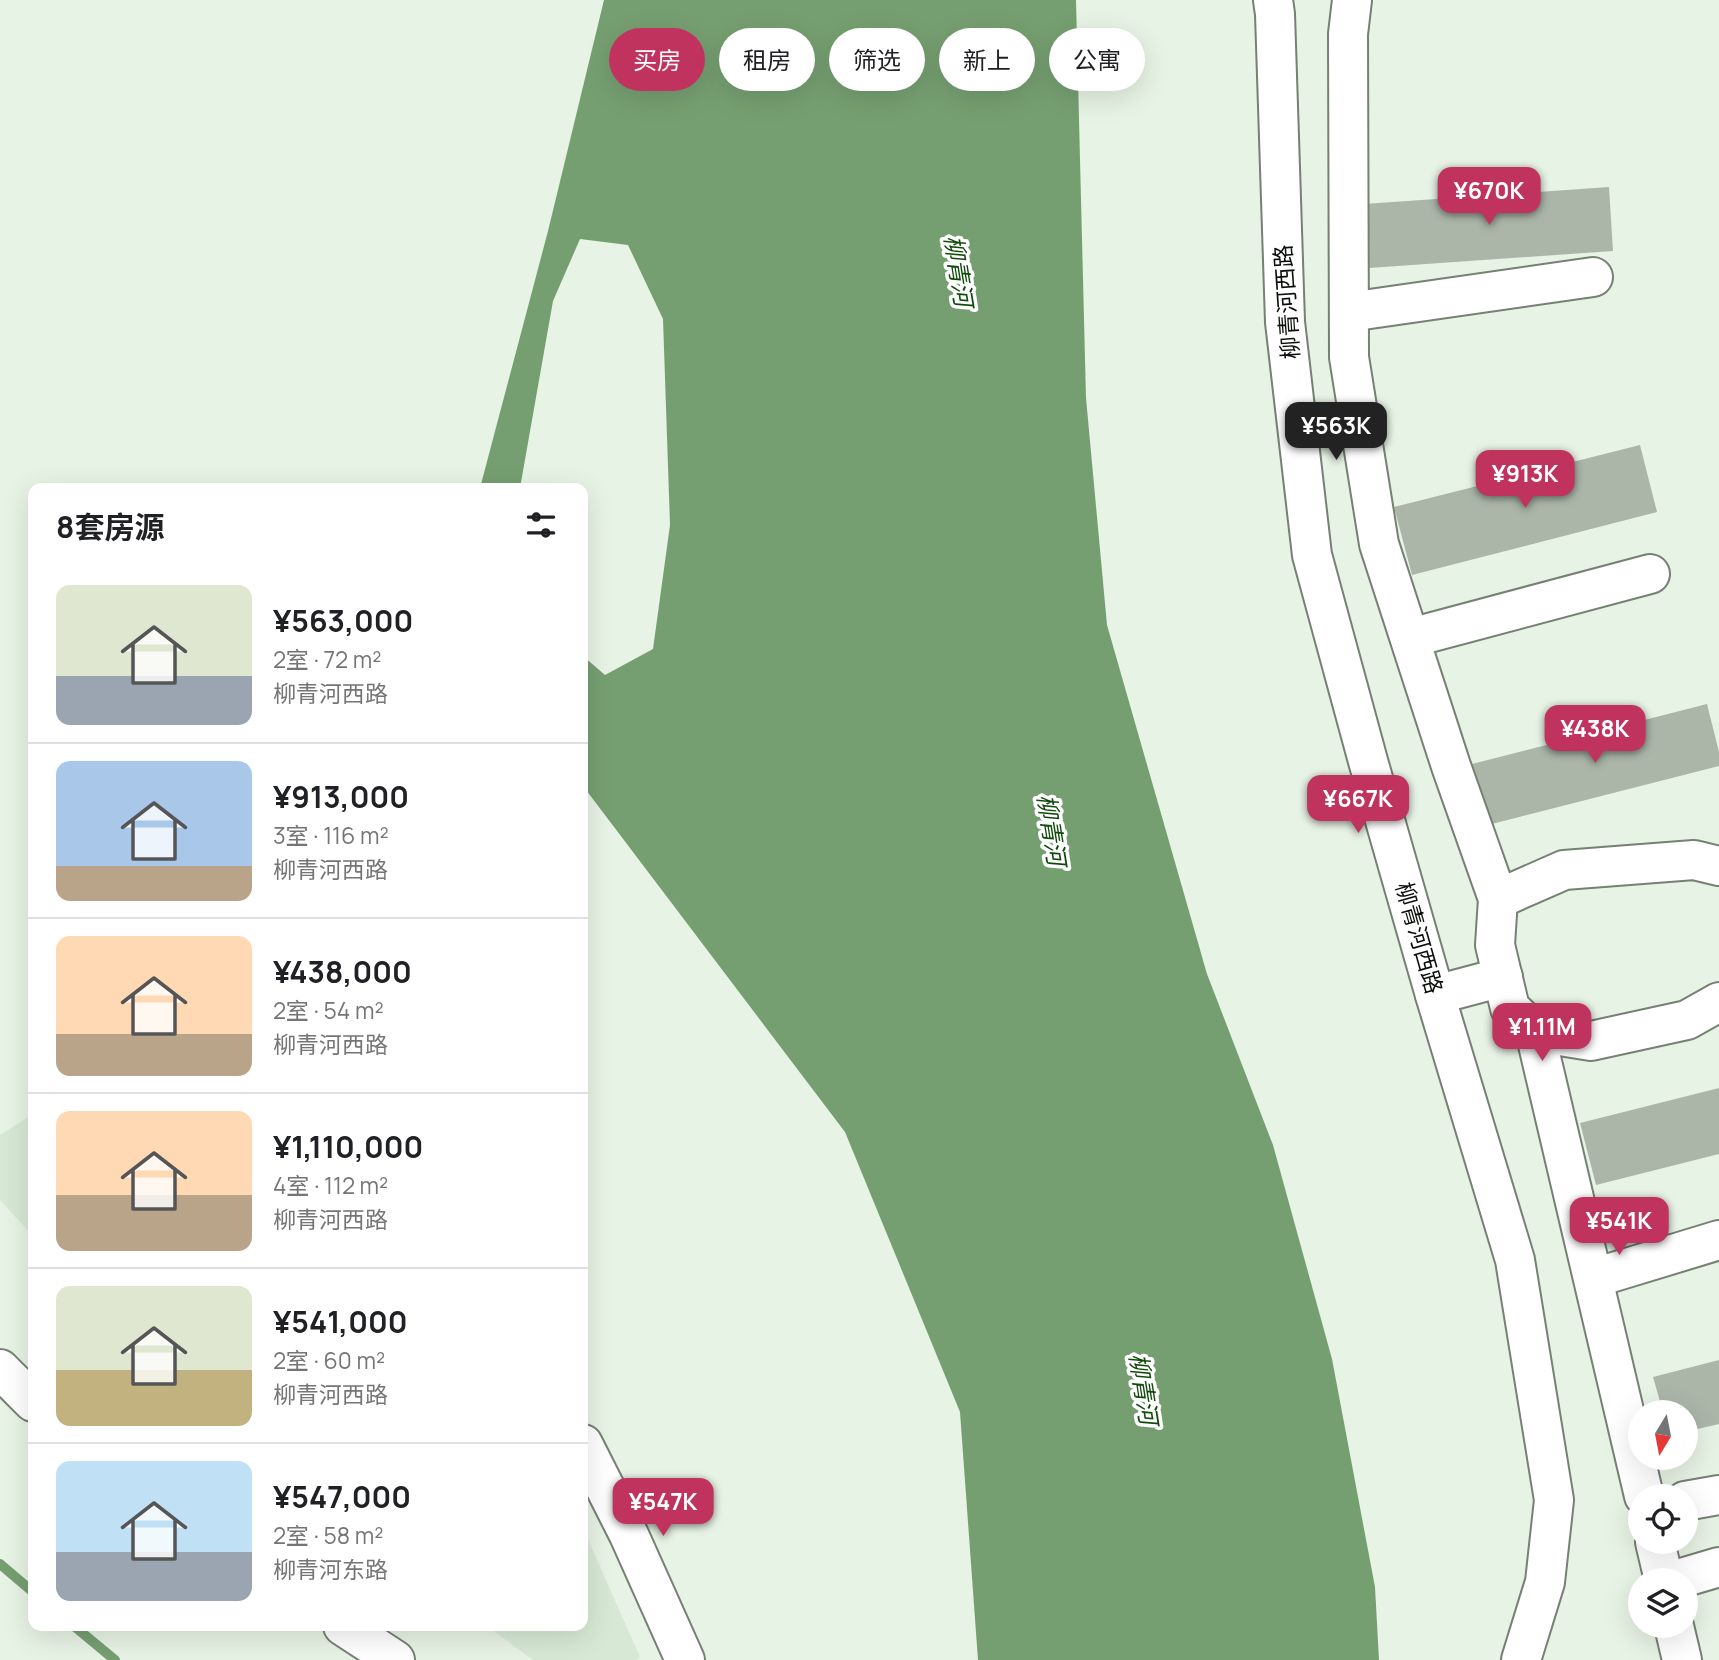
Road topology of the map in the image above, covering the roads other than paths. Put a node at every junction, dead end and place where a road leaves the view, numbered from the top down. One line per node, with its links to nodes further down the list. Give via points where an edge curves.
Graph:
1 (1273, 0): 10 (street, 柳青河西路, via 1285,322 1312,555)
2 (1352, 0): 4 (street, via 1348,34)
3 (1593, 278): 4 (street)
4 (1349, 312): 6 (street, via 1349,357 1379,544)
5 (1650, 574): 6 (street)
6 (1410, 638): 8 (street)
7 (1719, 866): 8 (street, via 1694,860 1564,870)
8 (1498, 899): 9 (street, via 1495,945)
9 (1503, 977): 10 (street); 12 (street, via 1510,1008)
10 (1435, 995): 31 (street, 柳青河西路, via 1515,1260 1554,1500 1545,1581)
11 (1719, 1002): 12 (street, via 1687,1020 1591,1041)
12 (1535, 1032): 14 (street)
13 (1719, 1240): 14 (street)
14 (1594, 1278): 20 (street)
15 (0, 1345): 17 (street)
16 (0, 1369): 18 (street)
17 (28, 1373)
18 (28, 1397)
19 (588, 1454): 30 (street)
20 (1641, 1484)
21 (1719, 1494): 22 (street)
22 (1698, 1498)
23 (1719, 1567): 24 (street)
24 (1698, 1573)
25 (321, 1631): 28 (street)
26 (351, 1631): 29 (street)
27 (1677, 1638): 32 (street)
28 (363, 1660)
29 (395, 1660)
30 (685, 1660)
31 (1521, 1660)
32 (1682, 1660)

